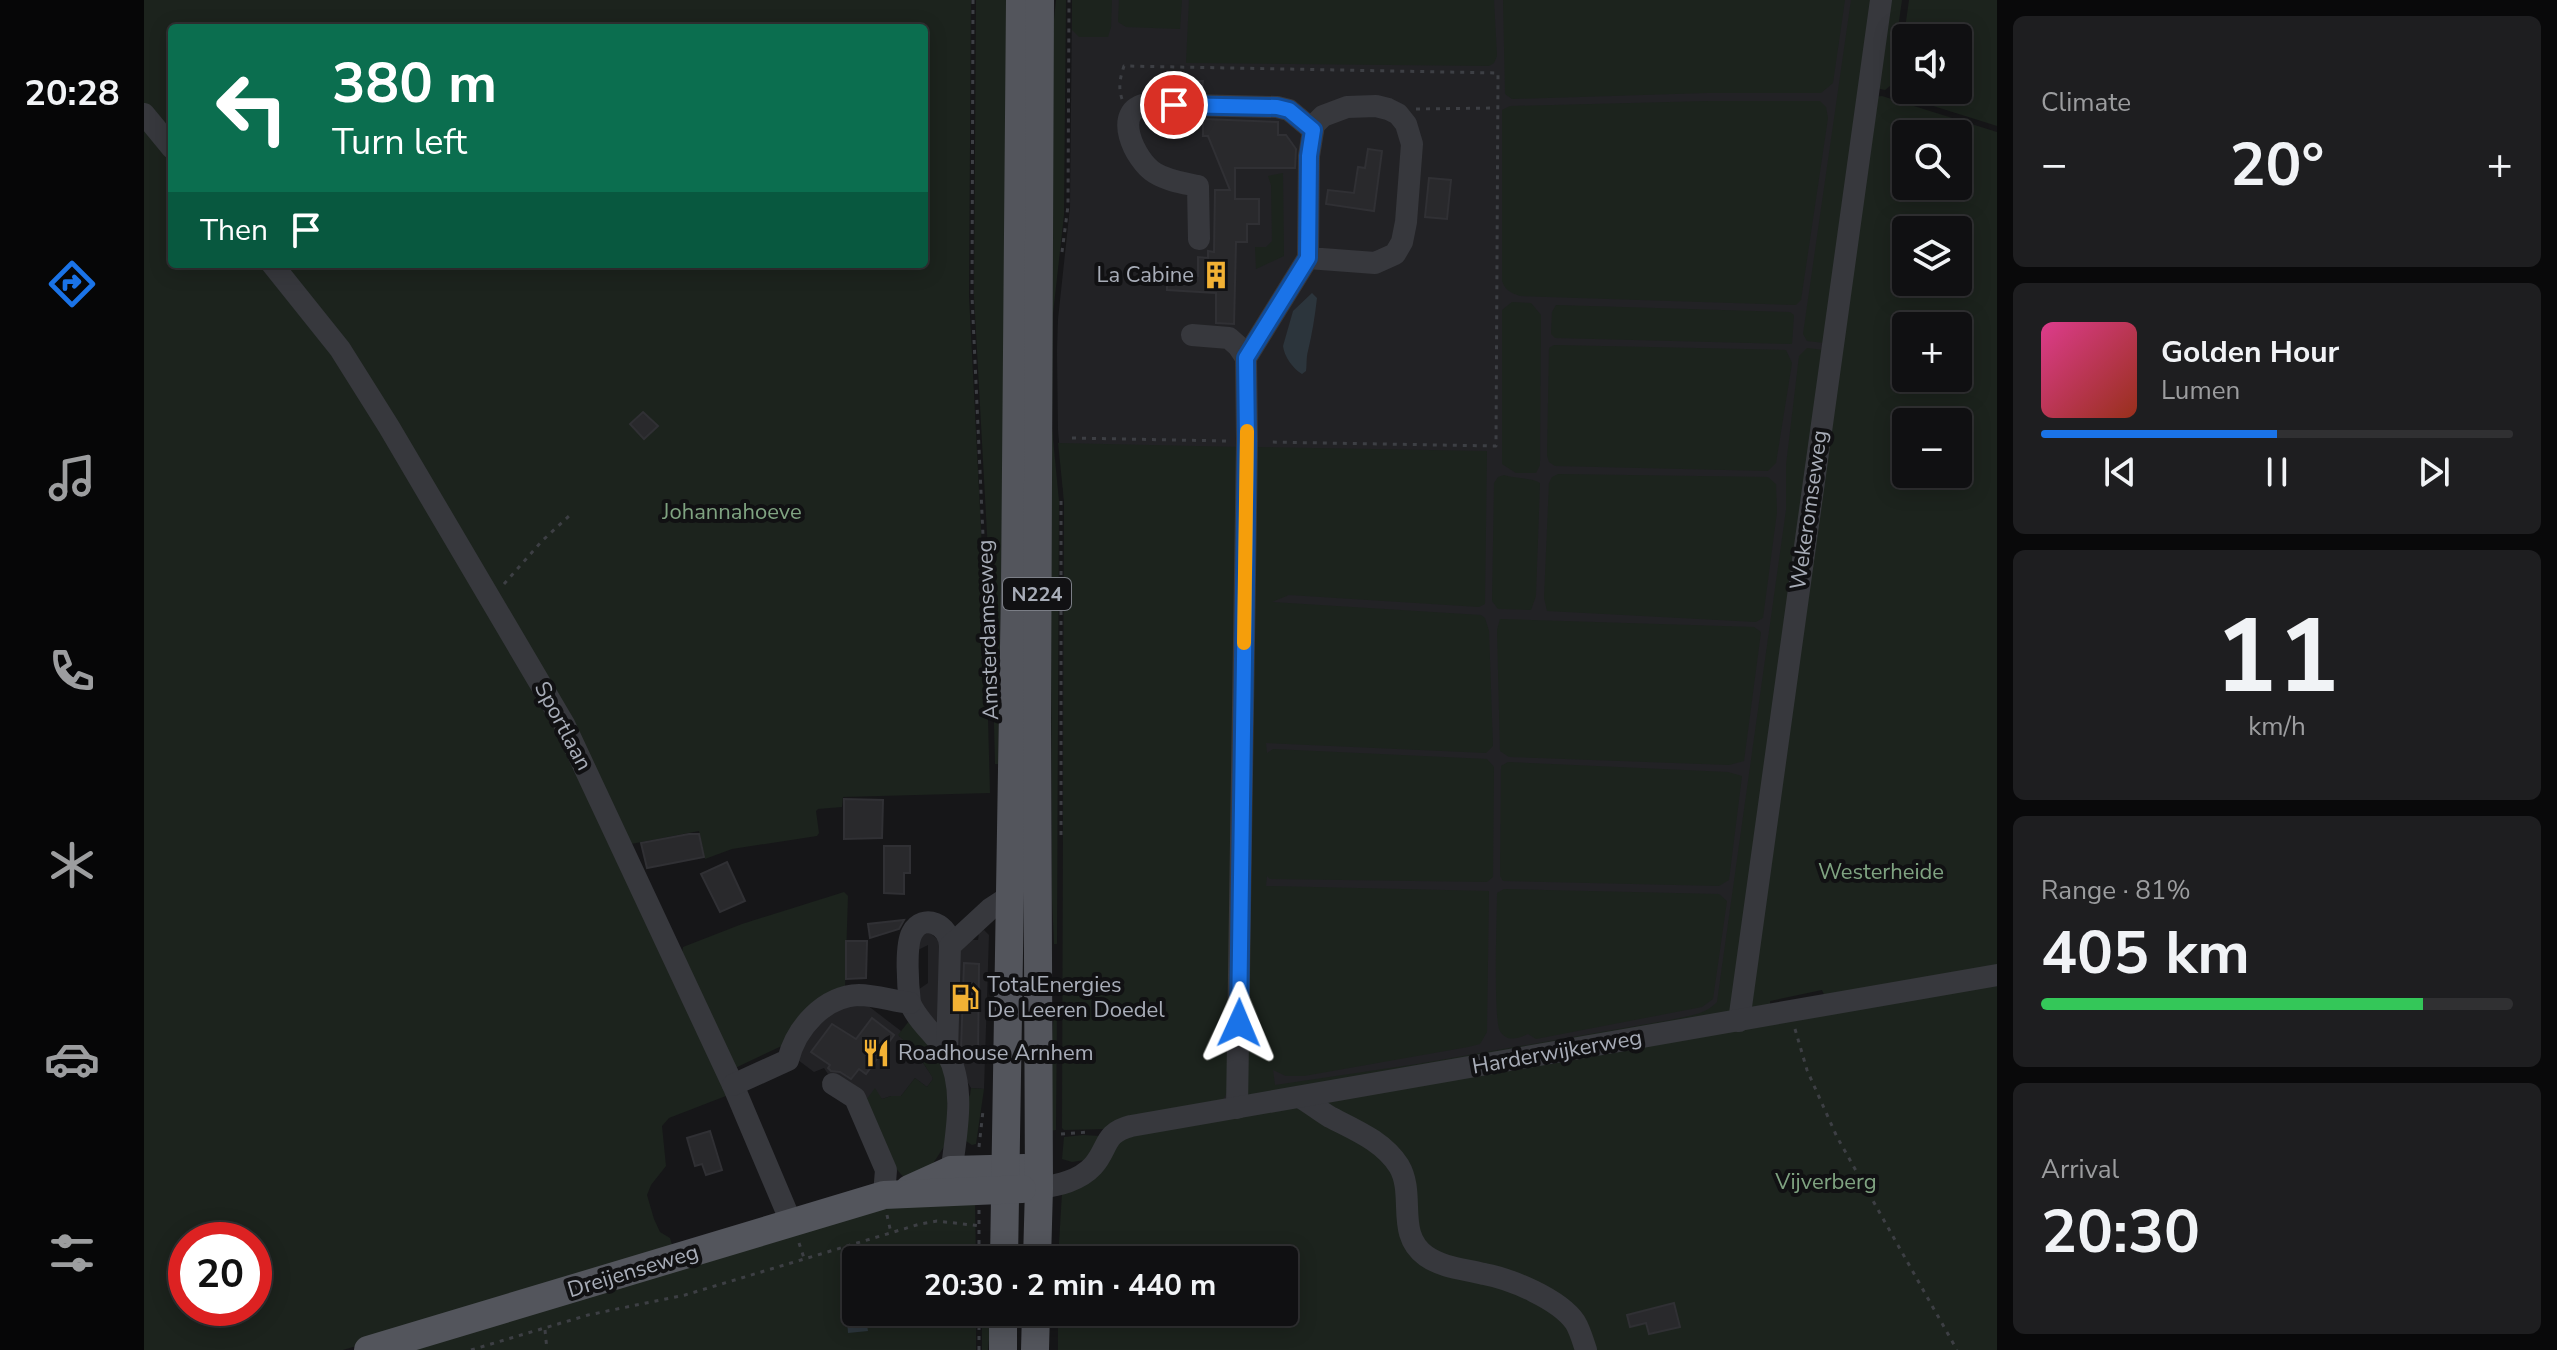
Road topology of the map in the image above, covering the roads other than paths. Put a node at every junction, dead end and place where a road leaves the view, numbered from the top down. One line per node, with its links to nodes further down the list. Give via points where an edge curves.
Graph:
1 (1020, 0): 12 (main road, Amsterdamseweg / N224)
2 (1040, 0): 22 (main road, Amsterdamseweg / N224)
3 (1881, 0): 16 (street, Wekeromseweg)
4 (144, 114): 6 (street)
5 (1313, 130): 7 (street, via 1277,107 1148,104 1132,111 1129,130 1144,164 1165,178 1198,186); 8 (street); 8 (street, via 1323,116 1347,107 1376,106 1398,114 1412,144 1406,222 1395,254 1375,263)
6 (168, 143)
7 (1199, 239)
8 (1308, 258): 11 (street)
9 (275, 268): 19 (street, Sportlaan, via 340,349 579,752)
10 (1192, 335): 11 (street, via 1229,338)
11 (1246, 358): 21 (street)
12 (1010, 896): 13 (street); 23 (main road, Amsterdamseweg / N224)
13 (950, 946): 15 (street, via 950,937 940,926 925,923 913,930); 17 (street)
14 (1997, 975): 16 (street, Harderwijkerweg)
15 (910, 1003): 17 (street); 19 (street, via 861,995 842,998 809,1020 788,1060)
16 (1739, 1021): 20 (street, Harderwijkerweg)
17 (947, 1054): 23 (street)
18 (833, 1084): 24 (street, via 855,1098 886,1170)
19 (733, 1085): 25 (street, Sportlaan)
20 (1300, 1097): 21 (street, Harderwijkerweg); 33 (street, via 1367,1136 1399,1167 1409,1236 1416,1247 1436,1261 1498,1278 1554,1303 1575,1322)
21 (1237, 1108): 22 (street, Harderwijkerweg, via 1117,1129 1080,1176 1062,1184)
22 (1039, 1178): 23 (main road, Dreijenseweg); 27 (main road, Amsterdamseweg / N224)
23 (979, 1180): 24 (main road, Dreijenseweg); 26 (main road, Amsterdamseweg / N224)
24 (891, 1195): 25 (main road, Dreijenseweg)
25 (791, 1222): 30 (main road, Dreijenseweg)
26 (1000, 1246)
27 (1037, 1246)
28 (1003, 1326): 31 (main road)
29 (1036, 1326): 32 (main road)
30 (368, 1350)
31 (1003, 1350)
32 (1035, 1350)
33 (1586, 1350)

